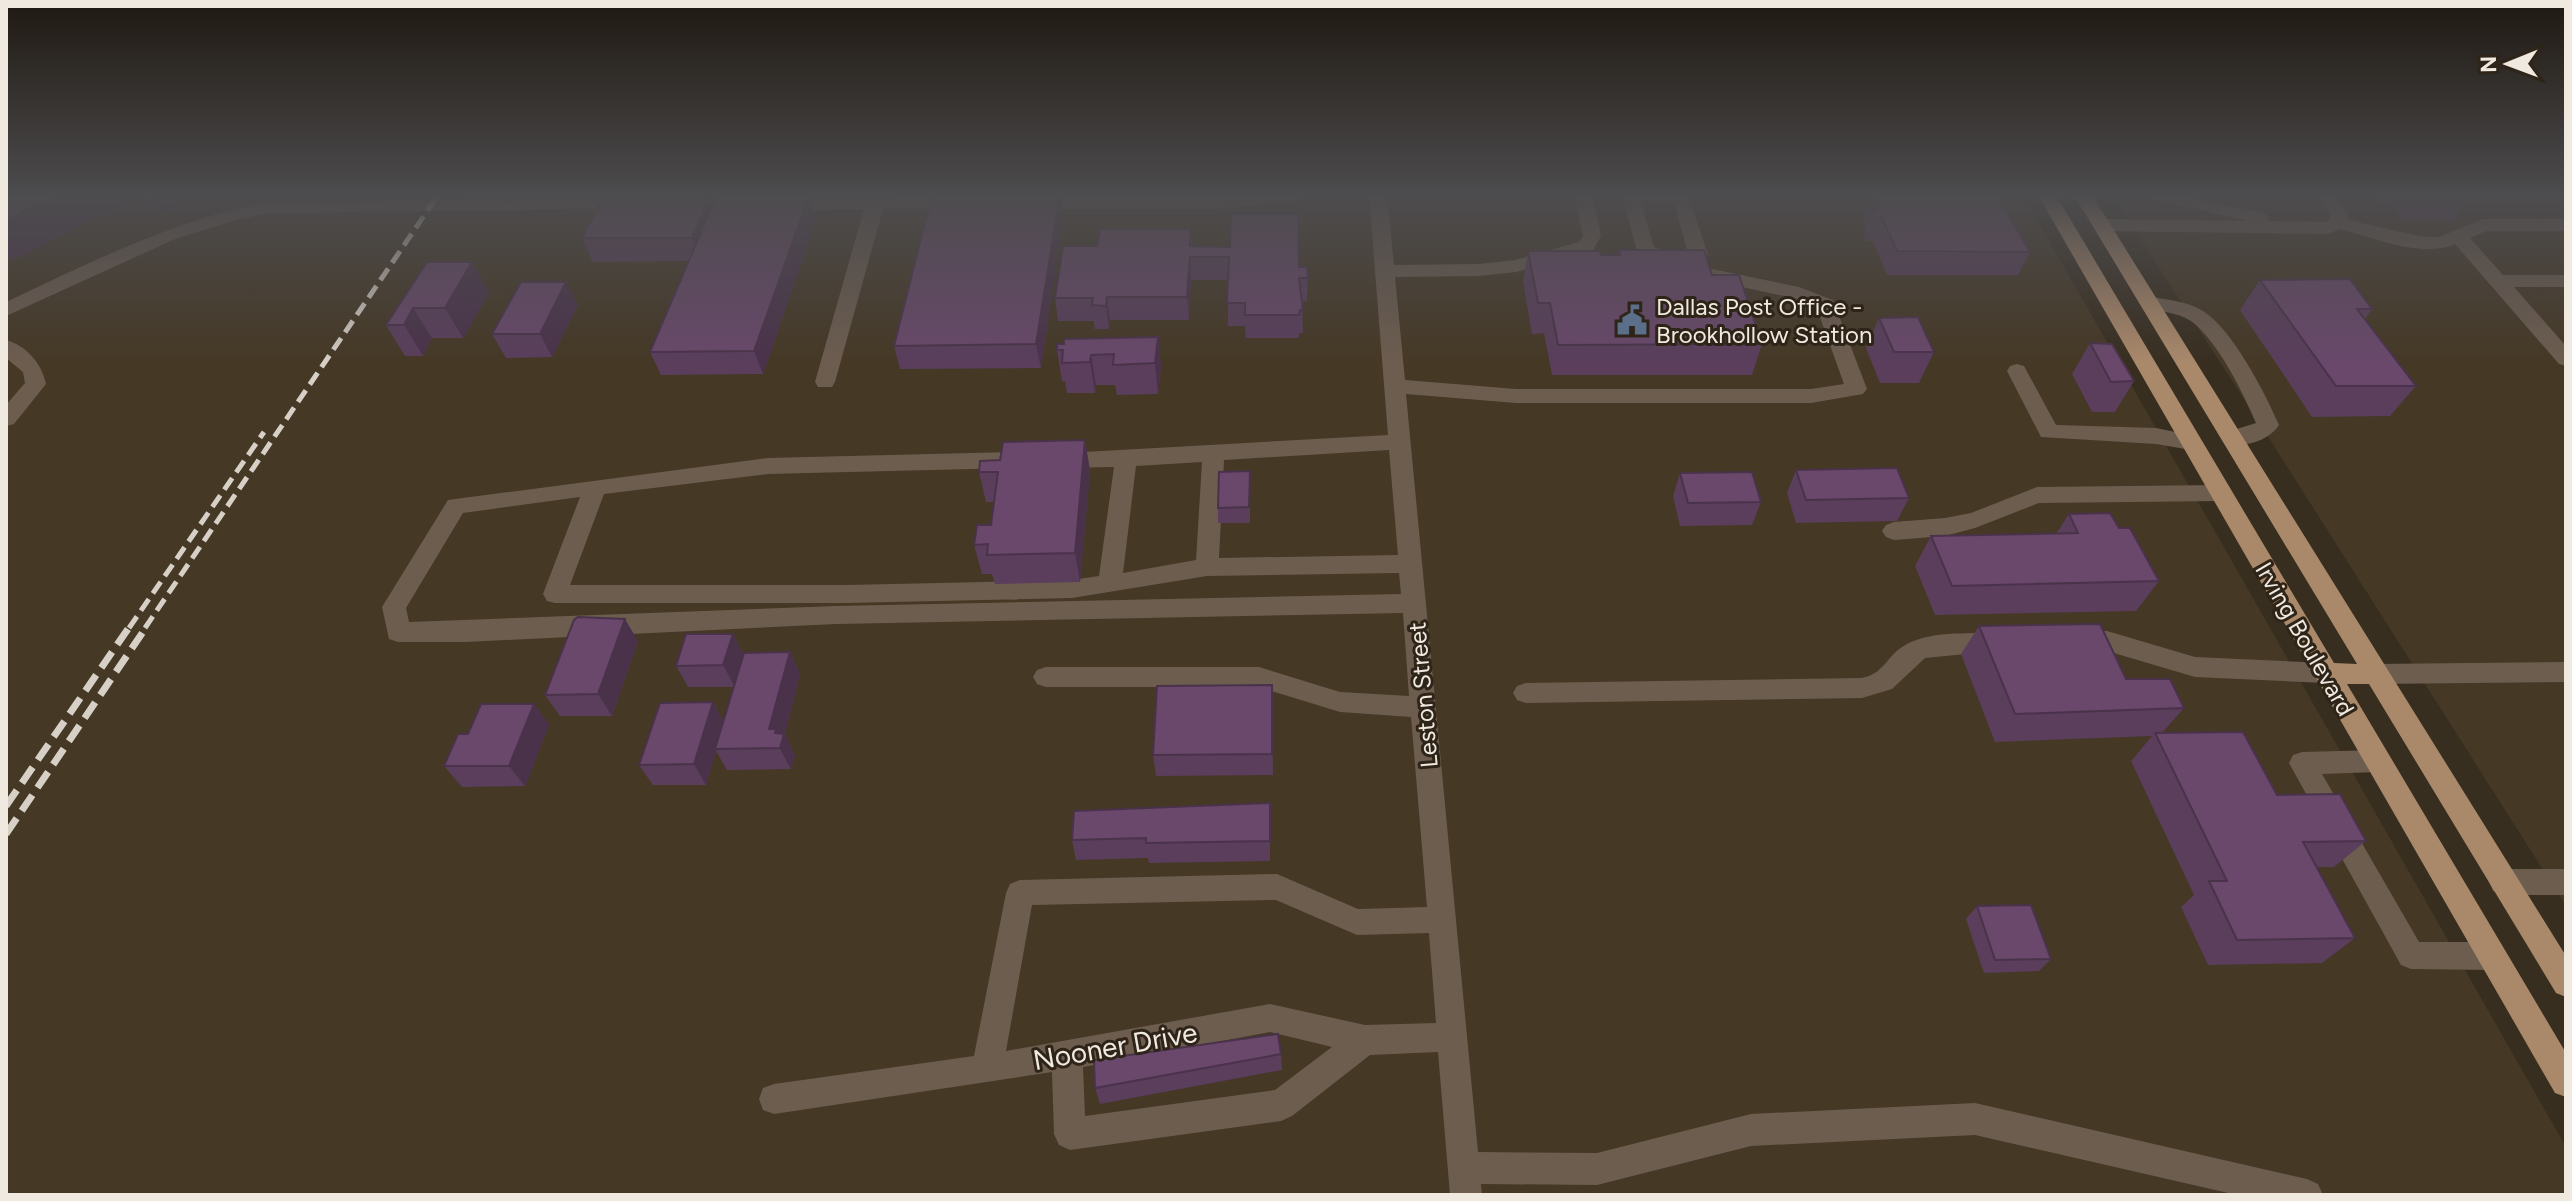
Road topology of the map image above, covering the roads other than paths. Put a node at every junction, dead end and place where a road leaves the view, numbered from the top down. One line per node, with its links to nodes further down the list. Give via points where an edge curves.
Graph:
1 (132, 251): 13 (street)
2 (862, 251): 17 (street)
3 (1383, 251): 9 (street, Leston Street)
4 (1568, 251): 9 (street, via 1516,266)
5 (2080, 251): 22 (main road, Irving Boulevard)
6 (2118, 251): 12 (main road, Irving Boulevard)
7 (2471, 251): 10 (street)
8 (1685, 265): 18 (street, via 1734,283 1810,296 1826,305 1856,389 1811,396 1528,396)
9 (1385, 271): 18 (street, Leston Street)
10 (2498, 281): 11 (street); 15 (street)
11 (2566, 281)
12 (2149, 302): 20 (main road, Irving Boulevard); 20 (street, via 2193,314 2208,325 2261,407 2268,425)
13 (6, 310)
14 (6, 347): 19 (street, via 33,369 36,384)
15 (2566, 359)
16 (2017, 371): 22 (street, via 2049,432)
17 (825, 382)
18 (1395, 386): 21 (street, Leston Street)
19 (6, 419)
20 (2233, 440): 22 (main road); 26 (main road, Irving Boulevard)
21 (1400, 442): 23 (street, via 1323,442); 29 (street, Leston Street)
22 (2191, 442): 27 (main road, Irving Boulevard)
23 (1213, 455): 24 (street); 31 (street)
24 (1126, 459): 25 (street, via 768,466); 32 (street)
25 (595, 487): 32 (street, via 555,594 847,594); 34 (street, via 456,506 394,607 398,632)
26 (2265, 492): 27 (main road); 39 (main road, Irving Boulevard)
27 (2221, 493): 28 (street, via 2037,495 1975,520); 38 (main road, Irving Boulevard)
28 (1894, 531)
29 (1411, 564): 30 (street); 33 (street, Leston Street)
30 (1269, 566): 31 (street); 34 (street)
31 (1207, 567): 32 (street)
32 (1110, 584)
33 (1415, 603): 34 (street); 42 (street, Leston Street)
34 (1271, 606)
35 (2058, 641): 38 (street, via 2107,641 2195,667)
36 (2015, 643): 41 (street, via 1959,644 1916,652 1890,678 1845,690)
37 (2566, 672): 39 (street)
38 (2324, 673): 39 (main road); 43 (main road, Irving Boulevard)
39 (2374, 674): 44 (main road, Irving Boulevard)
40 (1046, 677): 42 (street, via 1259,677 1340,702)
41 (1526, 693)
42 (1424, 707): 46 (street, Leston Street)
43 (2377, 761): 47 (main road, Irving Boulevard); 47 (street, via 2302,763 2411,955)
44 (2503, 882): 45 (street); 48 (main road, Irving Boulevard)
45 (2566, 882)
46 (1443, 920): 49 (street, Leston Street); 52 (street, via 1357,922 1277,887 1020,893)
47 (2491, 956): 53 (main road, Irving Boulevard)
48 (2566, 983)
49 (1454, 1037): 50 (street, Nooner Drive); 55 (street, Leston Street)
50 (1365, 1040): 51 (street, Nooner Drive, via 1270,1018); 51 (street, via 1281,1105 1070,1134)
51 (1067, 1055): 52 (street, Nooner Drive)
52 (987, 1069): 54 (street, Nooner Drive)
53 (2566, 1082)
54 (774, 1099)
55 (1465, 1181): 56 (street, via 1597,1169 1751,1130 1975,1119)
56 (2307, 1195)

